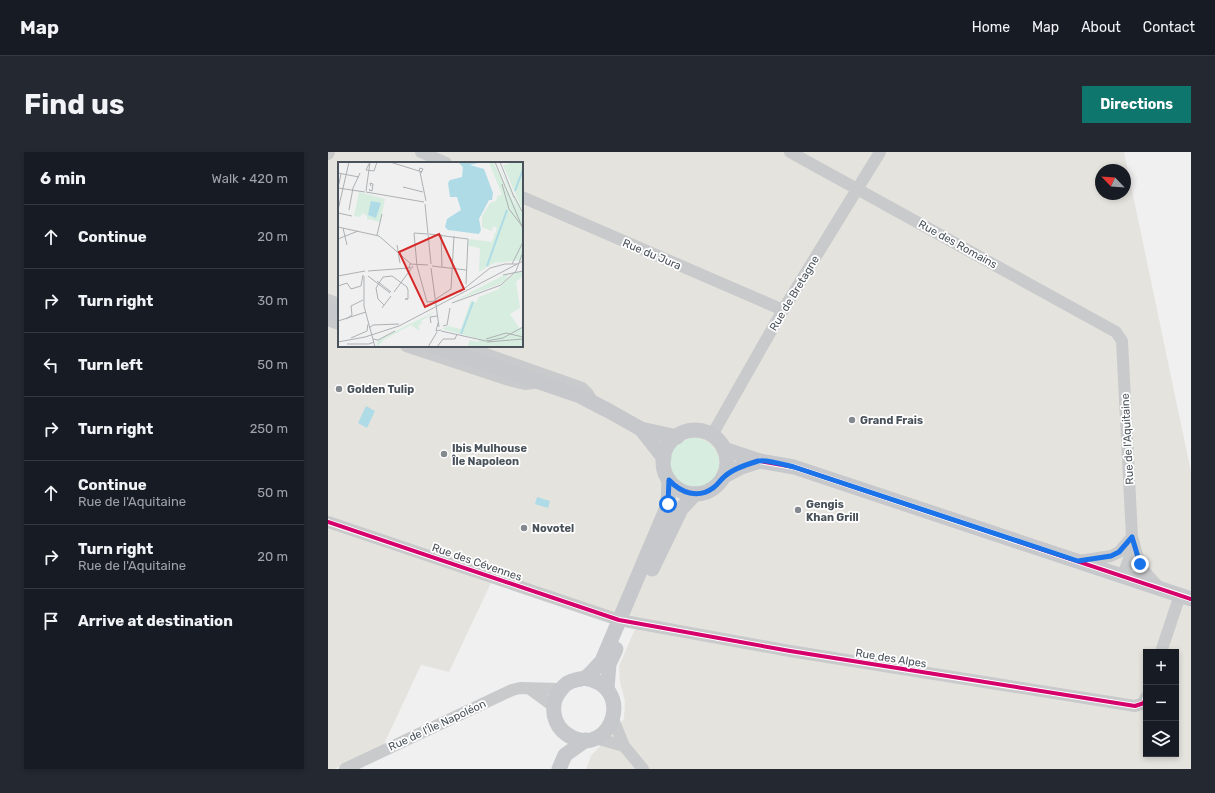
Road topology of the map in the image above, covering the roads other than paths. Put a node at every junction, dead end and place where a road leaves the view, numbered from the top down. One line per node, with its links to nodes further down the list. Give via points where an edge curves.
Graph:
1 (421, 152): 4 (street)
2 (790, 152): 5 (street, Rue des Romains)
3 (880, 152): 5 (street, Rue de Bretagne)
4 (444, 162)
5 (858, 189): 10 (street, Rue de Bretagne); 14 (street, Rue des Romains, via 1099,322 1116,332)
6 (523, 197): 10 (street, Rue du Jura)
7 (328, 300): 8 (street)
8 (338, 304)
9 (328, 310): 11 (main road)
10 (783, 310): 21 (street, Rue de Bretagne)
11 (338, 314)
12 (328, 320): 13 (street)
13 (338, 324)
14 (1122, 342): 30 (street, Rue de l'Aquitaine)
15 (409, 347): 18 (street, via 509,380 525,384)
16 (437, 347): 18 (main road)
17 (465, 347): 19 (street, via 582,388)
18 (537, 382): 19 (main road)
19 (593, 402): 20 (main road)
20 (641, 429): 22 (main road); 24 (main road)
21 (712, 435): 22 (main road, via 694,430); 23 (main road)
22 (677, 437): 24 (main road, via 666,450)
23 (724, 449): 25 (main road); 26 (main road, via 727,463)
24 (664, 458): 27 (main road)
25 (760, 461): 26 (main road); 31 (main road, via 794,467)
26 (724, 476): 28 (main road, via 712,490)
27 (669, 480): 28 (main road, via 680,490); 35 (main road, via 668,504)
28 (695, 494): 35 (main road, via 673,522)
29 (328, 522): 35 (street, Rue des Cévennes)
30 (1133, 540): 31 (street, via 1111,556); 32 (street, Rue de l'Aquitaine); 33 (street, Rue de l'Aquitaine, via 1143,571)
31 (1078, 561): 32 (main road)
32 (1123, 576): 33 (main road)
33 (1160, 588): 34 (main road)
34 (1186, 597): 36 (street)
35 (624, 620): 37 (main road, via 602,661); 40 (main road, via 609,664); 41 (street, Rue des Alpes, via 790,651 1135,706)
36 (1162, 649)
37 (584, 678): 39 (main road, via 572,681); 40 (main road, via 593,680)
38 (530, 689): 39 (street, Rue de l'Île Napoléon); 42 (street); 48 (street, Rue de l'Île Napoléon, via 512,690)
39 (561, 689): 42 (main road)
40 (607, 689): 43 (main road, via 613,698 615,708)
41 (1143, 703)
42 (553, 706): 44 (main road)
43 (613, 719): 45 (main road, via 603,733); 46 (street)
44 (560, 729): 45 (main road, via 576,739); 47 (main road)
45 (591, 739): 46 (street); 47 (main road)
46 (624, 746): 50 (street)
47 (565, 755): 49 (main road)
48 (345, 769)
49 (559, 769)
50 (643, 769)

